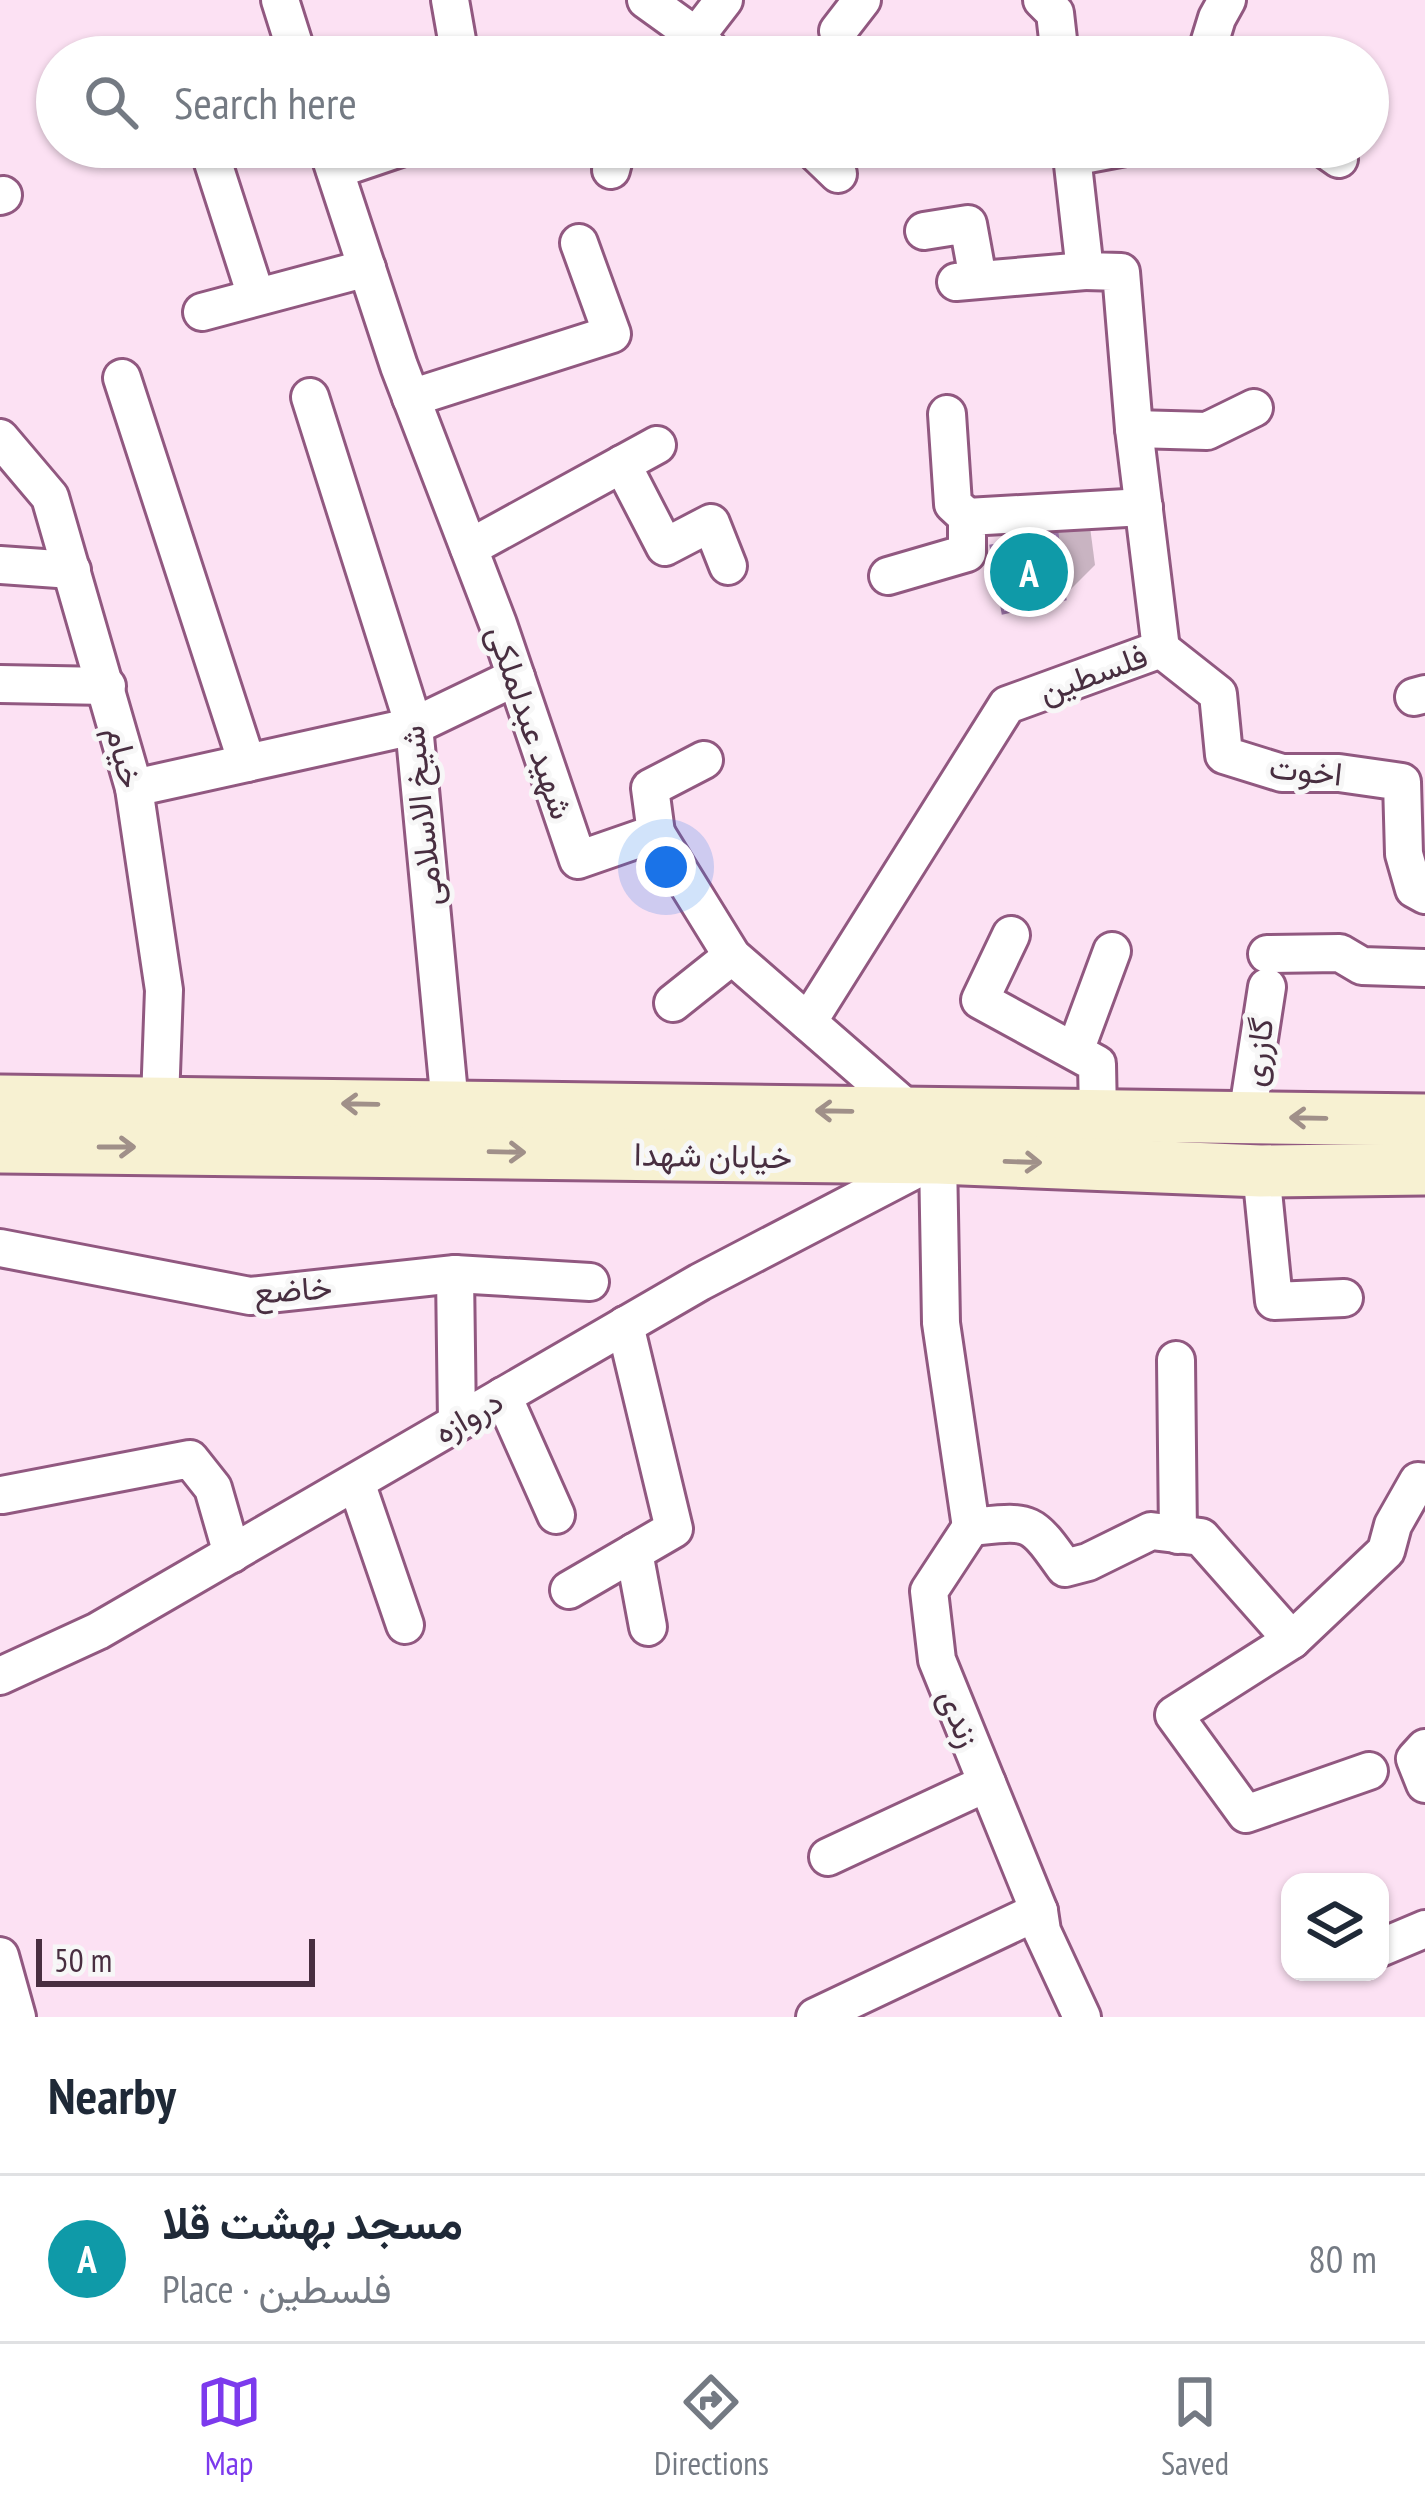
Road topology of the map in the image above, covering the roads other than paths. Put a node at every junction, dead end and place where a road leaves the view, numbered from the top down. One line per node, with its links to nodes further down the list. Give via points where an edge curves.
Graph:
1 (280, 0): 9 (street)
2 (450, 0): 10 (street)
3 (646, 0): 11 (street)
4 (724, 0): 12 (street)
5 (862, 0): 8 (street)
6 (1227, 0): 14 (street)
7 (1052, 4): 13 (street)
8 (838, 32)
9 (291, 36)
10 (456, 36)
11 (683, 36)
12 (705, 36)
13 (1057, 36)
14 (1211, 36)
15 (215, 168): 24 (street)
16 (334, 168): 22 (street, شهید عبدلملکی)
17 (832, 168): 19 (street)
18 (1074, 168): 23 (street)
19 (838, 174)
20 (924, 231): 23 (street, via 968,224 967,281)
21 (579, 244): 28 (street, via 612,334)
22 (367, 268): 24 (street); 28 (street, شهید عبدلملکی)
23 (1085, 271): 31 (street, فلسطین, via 1120,272)
24 (256, 296): 25 (street)
25 (202, 312)
26 (122, 378): 48 (street)
27 (310, 397): 46 (street, شیخ الاسلامی)
28 (411, 398): 37 (street, شهید عبدلملکی)
29 (1254, 408): 31 (street, via 1207,431)
30 (947, 415): 36 (street, via 953,504)
31 (1134, 429): 35 (street, فلسطین)
32 (656, 445): 34 (street)
33 (4, 447): 40 (street, خیام, via 50,497)
34 (622, 464): 37 (street); 39 (street, via 665,547 711,523)
35 (1144, 506): 36 (street); 42 (street, فلسطین)
36 (967, 517): 41 (street, via 968,553)
37 (469, 548): 43 (street, شهید عبدلملکی)
38 (0, 565): 40 (street)
39 (728, 566)
40 (72, 570): 45 (street, خیام)
41 (888, 576)
42 (1161, 650): 51 (street, اخوت, via 1218,694 1224,755 1282,772 1402,782 1404,854 1414,889); 57 (street, فلسطین, via 1006,705)
43 (516, 677): 46 (street); 50 (street, شهید عبدلملکی, via 578,860)
44 (0, 684): 45 (street)
45 (107, 686): 49 (street, خیام)
46 (414, 726): 48 (street); 61 (street, شیخ الاسلامی)
47 (704, 760): 50 (street, via 650,788)
48 (247, 763): 49 (street)
49 (134, 788): 60 (street, خیام, via 164,990)
50 (656, 833): 54 (street)
51 (1425, 896)
52 (1011, 934): 58 (street, via 980,1000)
53 (1112, 951): 58 (street)
54 (732, 956): 56 (street); 57 (street)
55 (1425, 968): 64 (street, گازری, via 1361,966 1340,953 1267,971)
56 (673, 1003)
57 (808, 1022): 62 (street)
58 (1075, 1052): 63 (street, via 1097,1064)
59 (0, 1101): 60 (main road, خیابان شهدا)
60 (160, 1101): 61 (main road, خیابان شهدا, one-way to 60)
61 (450, 1105): 62 (main road, خیابان شهدا, one-way to 61)
62 (911, 1112): 63 (main road, خیابان شهدا)
63 (1098, 1114): 64 (main road, خیابان شهدا)
64 (1247, 1117): 65 (main road, خیابان شهدا, one-way to 64)
65 (1425, 1120)
66 (0, 1147): 67 (main road, خیابان شهدا, one-way to 67)
67 (938, 1158): 69 (main road, خیابان شهدا, one-way to 69); 74 (street, دروازه); 82 (street, via 941,1323)
68 (1425, 1169): 69 (main road, خیابان شهدا)
69 (1261, 1171): 73 (street, via 1274,1301)
70 (0, 1248): 71 (street, خاضع, via 250,1296)
71 (455, 1274): 72 (street, خاضع); 77 (street)
72 (590, 1282)
73 (1344, 1298)
74 (626, 1325): 76 (street, دروازه); 84 (street, via 674,1529)
75 (1176, 1360): 83 (street)
76 (503, 1396): 77 (street, دروازه); 81 (street)
77 (457, 1423): 78 (street, دروازه)
78 (356, 1482): 85 (street, دروازه); 87 (street)
79 (1425, 1482): 89 (street, via 1418,1481 1393,1525 1386,1551)
80 (2, 1496): 85 (street, via 190,1459 213,1488)
81 (556, 1515)
82 (971, 1527): 83 (street, via 1019,1522 1042,1534 1065,1568 1151,1531); 93 (street, زندی, via 929,1591 937,1660)
83 (1178, 1535): 89 (street, via 1201,1538)
84 (634, 1552): 86 (street); 88 (street)
85 (232, 1553): 90 (street, دروازه)
86 (569, 1590)
87 (405, 1625)
88 (648, 1628)
89 (1292, 1640): 92 (street, via 1174,1715 1246,1814)
90 (0, 1676)
91 (1425, 1748): 94 (street, via 1415,1759)
92 (1369, 1771)
93 (987, 1783): 95 (street); 96 (street, زندی)
94 (1425, 1784)
95 (828, 1857)
96 (1039, 1911): 101 (street); 102 (street, زندی)
97 (1425, 1929): 98 (street)
98 (1389, 1944)
99 (0, 1956): 100 (street)
100 (16, 2017)
101 (814, 2017)
102 (1082, 2017)

